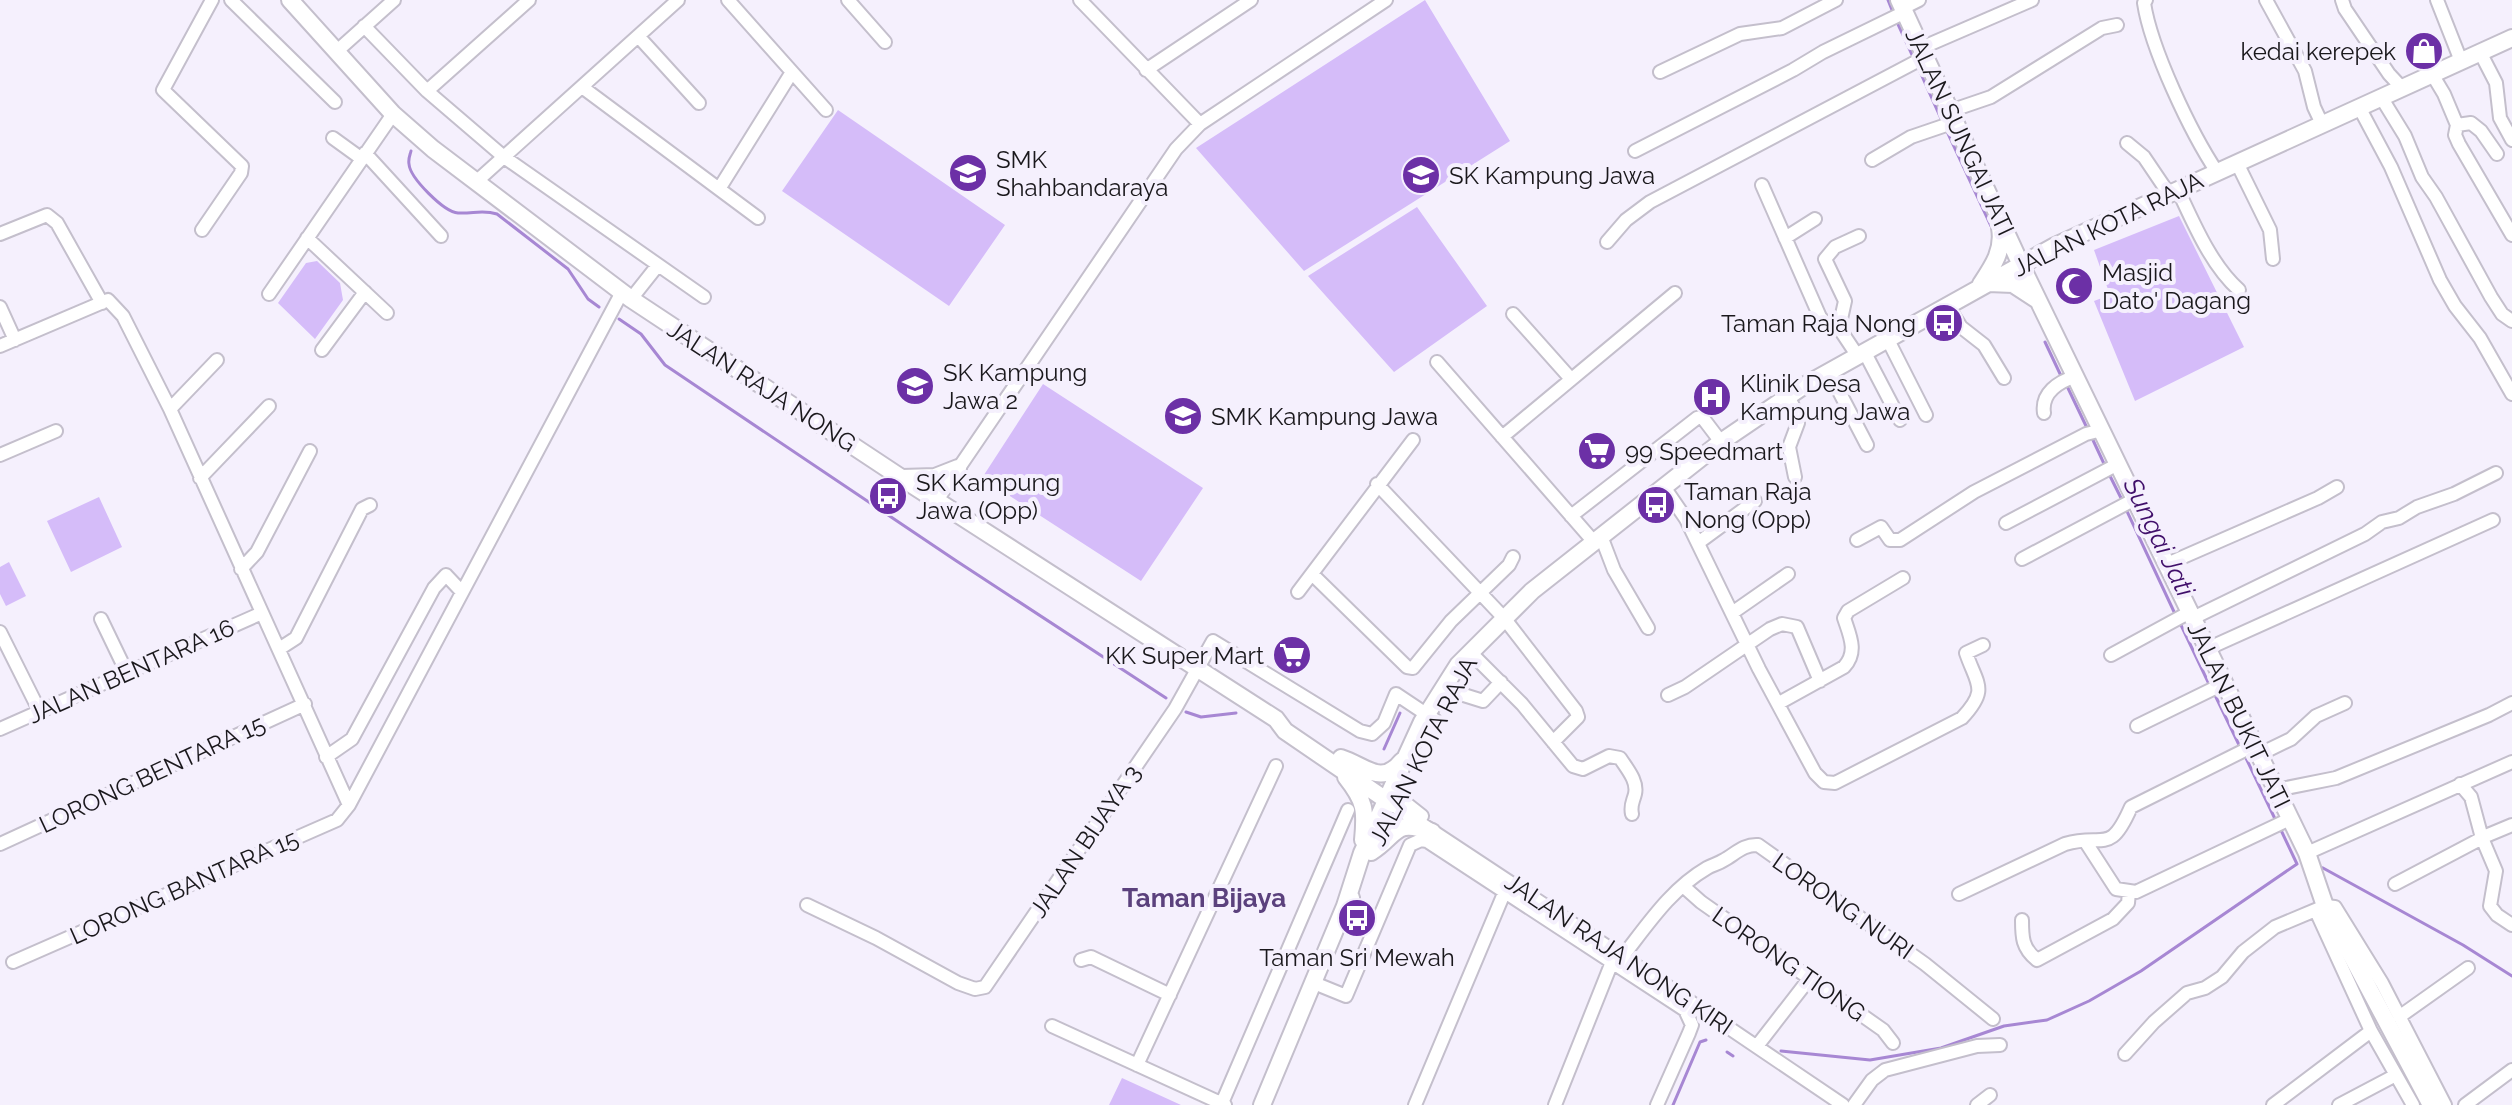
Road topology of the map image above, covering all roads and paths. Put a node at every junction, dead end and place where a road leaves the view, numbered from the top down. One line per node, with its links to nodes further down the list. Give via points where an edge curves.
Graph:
1 (212, 0): 63 (street, via 163,90 242,166)
2 (231, 0): 37 (street)
3 (290, 0): 25 (main road, JALAN RAJA NONG)
4 (394, 0): 21 (street)
5 (529, 0): 35 (street)
6 (678, 0): 22 (street)
7 (728, 0): 30 (street)
8 (848, 0): 24 (street)
9 (1080, 0): 29 (street)
10 (1251, 0): 29 (street)
11 (1386, 0): 43 (street)
12 (1836, 0): 31 (street, via 1782,28 1740,34)
13 (1919, 0): 19 (street)
14 (2032, 0): 27 (street)
15 (2146, 0): 55 (street, via 2146,19 2161,59)
16 (2266, 0): 44 (street, via 2305,71)
17 (2342, 0): 34 (street)
18 (2437, 0): 28 (street)
19 (1900, 11): 27 (main road, JALAN SUNGAI JATI); 49 (street)
20 (2117, 25): 42 (street, via 2102,28)
21 (364, 26): 25 (street); 35 (street)
22 (638, 36): 33 (street); 38 (street)
23 (2512, 38): 26 (main road, JALAN KOTA RAJA)
24 (885, 42)
25 (337, 51): 41 (main road, JALAN RAJA NONG)
26 (2480, 52): 28 (main road, JALAN KOTA RAJA); 47 (street, via 2496,83 2500,118)
27 (1920, 57): 42 (main road, JALAN SUNGAI JATI); 70 (street, via 1650,202)
28 (2461, 61): 32 (main road, JALAN KOTA RAJA)
29 (1146, 70): 43 (street)
30 (792, 72): 40 (street); 58 (street)
31 (1660, 72)
32 (2432, 74): 34 (main road, JALAN KOTA RAJA); 45 (street)
33 (582, 87): 52 (street); 58 (street)
34 (2402, 88): 36 (main road, JALAN KOTA RAJA)
35 (427, 91): 52 (street)
36 (2381, 97): 39 (main road, JALAN KOTA RAJA); 88 (street, via 2491,297)
37 (335, 102)
38 (699, 103)
39 (2359, 107): 44 (main road, JALAN KOTA RAJA); 101 (street, via 2440,280)
40 (826, 110)
41 (393, 114): 51 (street); 56 (main road, JALAN RAJA NONG)
42 (1948, 121): 53 (street); 60 (main road, JALAN SUNGAI JATI)
43 (1200, 124): 116 (street, via 1176,149)
44 (2322, 124): 54 (main road, JALAN KOTA RAJA)
45 (2457, 125): 50 (street, via 2471,123); 65 (street, via 2459,144)
46 (333, 138): 51 (street)
47 (2512, 140)
48 (2127, 143): 59 (street)
49 (1635, 151)
50 (2497, 154)
51 (364, 156): 66 (street); 68 (street)
52 (504, 157): 56 (street); 73 (street)
53 (1872, 160)
54 (2237, 163): 55 (main road, JALAN KOTA RAJA); 72 (street, via 2270,230)
55 (2217, 172): 59 (main road, JALAN KOTA RAJA)
56 (477, 181): 80 (main road, JALAN RAJA NONG)
57 (1762, 185): 69 (street)
58 (719, 189): 61 (street)
59 (2174, 192): 71 (main road, JALAN KOTA RAJA); 76 (street, via 2226,278)
60 (1996, 212): 71 (main road, via 2032,248); 74 (main road, JALAN SUNGAI JATI); 75 (main road, via 2002,240)
61 (758, 218)
62 (1815, 219): 69 (street)
63 (202, 230)
64 (0, 234): 82 (street, via 47,215)
65 (2512, 235)
66 (441, 236)
67 (1859, 236): 89 (street, via 1835,247 1825,259 1845,301)
68 (307, 238): 77 (street); 79 (street)
69 (1785, 238): 89 (street, via 1820,317)
70 (1607, 242)
71 (2055, 246): 74 (main road, JALAN KOTA RAJA)
72 (2273, 259)
73 (658, 265): 80 (street); 81 (street)
74 (2021, 265): 75 (main road, JALAN KOTA RAJA); 83 (main road, JALAN BUKIT JATI)
75 (1983, 285): 83 (main road, via 2013,284); 84 (main road, JALAN KOTA RAJA)
76 (2239, 290)
77 (365, 292): 86 (street); 93 (street)
78 (1675, 293): 99 (street)
79 (269, 294)
80 (626, 295): 119 (main road, JALAN RAJA NONG); 142 (street)
81 (704, 297)
82 (105, 302): 91 (street); 104 (street, via 123,316)
83 (2041, 303): 100 (main road, JALAN BUKIT JATI)
84 (1947, 305): 90 (main road, JALAN KOTA RAJA); 98 (street, via 1961,327 1984,345)
85 (0, 307): 91 (street)
86 (387, 313)
87 (1513, 314): 99 (street)
88 (2512, 321)
89 (1839, 328): 94 (street)
90 (1887, 338): 94 (main road, JALAN KOTA RAJA); 106 (street)
91 (15, 340): 92 (street)
92 (0, 346)
93 (322, 350)
94 (1860, 353): 97 (main road, JALAN KOTA RAJA); 107 (street)
95 (217, 360): 104 (street)
96 (1437, 362): 110 (street)
97 (1829, 372): 102 (main road, JALAN KOTA RAJA); 113 (street)
98 (2004, 378)
99 (1571, 379): 110 (street)
100 (2067, 379): 105 (street, via 2046,395); 109 (main road, JALAN BUKIT JATI)
101 (2512, 394)
102 (1788, 396): 112 (main road, JALAN KOTA RAJA); 120 (street, via 1798,423 1789,447)
103 (269, 406): 121 (street)
104 (170, 409): 121 (street)
105 (2044, 413)
106 (1926, 415)
107 (1900, 420)
108 (56, 431): 115 (street)
109 (2094, 432): 117 (main road, JALAN BUKIT JATI); 133 (street, via 1974,492 1900,540 1890,540 1881,527)
110 (1502, 437): 129 (street)
111 (1413, 440): 122 (street)
112 (1721, 442): 123 (main road, JALAN KOTA RAJA); 129 (street, via 1702,417 1697,418)
113 (1867, 445)
114 (310, 451): 138 (street, via 257,552)
115 (0, 455)
116 (958, 468): 119 (main road, via 935,477); 125 (street)
117 (2111, 468): 127 (main road, JALAN BUKIT JATI); 131 (street)
118 (2496, 473): 147 (street)
119 (900, 477): 125 (main road, JALAN RAJA NONG)
120 (1795, 477)
121 (200, 478): 138 (street)
122 (1377, 484): 139 (street); 144 (street)
123 (1664, 487): 132 (main road, JALAN KOTA RAJA); 134 (street)
124 (2337, 487): 137 (street)
125 (937, 500): 158 (main road, JALAN RAJA NONG)
126 (1755, 501): 134 (street)
127 (2128, 502): 136 (street); 137 (main road, JALAN BUKIT JATI)
128 (370, 505): 155 (street, via 362,509 296,638)
129 (1571, 516): 132 (street)
130 (2493, 520): 154 (street)
131 (2006, 523)
132 (1597, 539): 148 (main road, JALAN KOTA RAJA); 150 (street)
133 (1857, 540)
134 (1698, 543): 146 (street)
135 (1513, 557): 144 (street)
136 (2022, 559)
137 (2167, 564): 147 (main road, JALAN BUKIT JATI)
138 (241, 569): 145 (street)
139 (1312, 574): 143 (street); 144 (street, via 1413,668)
140 (1788, 574): 146 (street)
141 (1903, 578): 160 (street, via 1848,611 1844,618 1852,659)
142 (462, 592): 176 (street, via 446,575 434,588 352,739); 183 (street)
143 (1298, 592)
144 (1479, 592): 148 (street)
145 (262, 613): 155 (street); 159 (street, JALAN BENTARA 16)
146 (1732, 613): 152 (street)
147 (2184, 617): 154 (main road, JALAN BUKIT JATI); 156 (street)
148 (1504, 618): 157 (main road, JALAN KOTA RAJA); 173 (street, via 1576,711 1574,723)
149 (101, 619): 159 (street)
150 (1648, 628)
151 (0, 632): 169 (street)
152 (1748, 644): 160 (street, via 1770,629 1792,624); 164 (street); 165 (street)
153 (1983, 645): 165 (street, via 1966,653 1980,686 1974,705 1962,718 1835,783 1824,782 1815,773)
154 (2209, 648): 162 (main road, JALAN BUKIT JATI)
155 (279, 649): 168 (street)
156 (2111, 655)
157 (1469, 656): 161 (street); 163 (main road, JALAN KOTA RAJA); 170 (main road, via 1458,665)
158 (1198, 669): 170 (street, via 1213,641 1360,731 1372,734 1384,723 1396,694); 177 (main road, JALAN RAJA NONG, via 1276,719 1291,723); 200 (street, JALAN BIJAYA 3, via 981,989 958,983)
159 (127, 673): 169 (street, JALAN BENTARA 16)
160 (1820, 681): 165 (street)
161 (1501, 682): 163 (street, via 1483,701); 173 (street)
162 (2217, 687): 171 (street); 174 (main road, JALAN BUKIT JATI)
163 (1451, 691): 170 (main road, JALAN KOTA RAJA)
164 (1668, 695)
165 (1779, 703)
166 (2345, 703): 174 (street, via 2316,716 2291,739)
167 (2512, 703): 181 (street, via 2336,778)
168 (305, 704): 176 (street); 192 (street, LORONG BENTARA 15)
169 (40, 712): 172 (street, JALAN BENTARA 16)
170 (1431, 718): 175 (main road); 182 (main road, JALAN KOTA RAJA)
171 (2137, 726)
172 (0, 729)
173 (1553, 742): 185 (street, via 1573,766 1583,769 1609,756 1620,758 1635,782)
174 (2256, 750): 181 (main road, JALAN BUKIT JATI); 190 (street, via 2131,807 2121,830 2111,838)
175 (1409, 752): 177 (main road, via 1391,773 1371,773); 182 (main road)
176 (326, 757): 183 (street)
177 (1339, 762): 182 (main road, JALAN RAJA NONG); 193 (main road, via 1362,801)
178 (2512, 762): 180 (street)
179 (1276, 766): 210 (street)
180 (2460, 784): 189 (street, via 2471,797); 194 (street)
181 (2276, 790): 186 (main road, JALAN BUKIT JATI)
182 (1392, 798): 188 (street, JALAN RAJA NONG KIRI); 191 (street); 193 (main road, JALAN KOTA RAJA)
183 (349, 805): 206 (street, LORONG BANTARA 15, via 337,820)
184 (1348, 810): 223 (street)
185 (1632, 814)
186 (2281, 824): 194 (main road, JALAN BUKIT JATI); 198 (street, JALAN BUKIT JATI)
187 (2512, 825): 189 (street)
188 (1432, 832): 191 (street, JALAN RAJA NONG KIRI); 193 (main road, via 1414,825 1401,828)
189 (2482, 838): 195 (street); 203 (street, via 2496,871 2490,906)
190 (2085, 841): 198 (street, via 2116,889); 199 (street, via 2065,844)
191 (1451, 842): 204 (street, JALAN RAJA NONG KIRI)
192 (0, 844)
193 (1367, 852): 209 (main road, JALAN KOTA RAJA)
194 (2310, 862): 201 (main road, JALAN BUKIT JATI)
195 (2395, 884)
196 (1683, 886): 204 (street, LORONG NURI); 208 (street, LORONG TIONG); 212 (street, LORONG NURI, via 1739,850 1758,845)
197 (1505, 891): 204 (street); 209 (street, via 1427,841 1410,845 1346,996); 225 (street)
198 (2129, 892): 202 (street, via 2128,903 2113,919 2037,960 2027,952)
199 (1959, 894)
200 (807, 905)
201 (2321, 909): 211 (street, via 2338,911); 214 (street); 218 (street, via 2275,927 2222,977 2187,993); 234 (main road, JALAN BUKIT JATI)
202 (2022, 920)
203 (2512, 925)
204 (1617, 959): 217 (street, JALAN RAJA NONG KIRI); 226 (street, LORONG NURI); 227 (street, via 1682,1008 1692,1025)
205 (1081, 960): 210 (street, via 1091,957)
206 (13, 962)
207 (2468, 968): 211 (street)
208 (1809, 979): 215 (street, LORONG TIONG, via 1883,1030); 217 (street)
209 (1314, 983): 224 (main road, JALAN KOTA RAJA)
210 (1170, 995): 219 (street)
211 (2399, 1017): 235 (street)
212 (1993, 1019)
213 (1052, 1026): 219 (street)
214 (2371, 1031): 221 (street); 231 (street)
215 (1893, 1043)
216 (2000, 1045): 229 (street, via 1885,1070)
217 (1757, 1046): 228 (street, JALAN RAJA NONG KIRI)
218 (2125, 1054)
219 (1137, 1065): 223 (street)
220 (2512, 1070): 236 (street)
221 (2394, 1076): 232 (street); 233 (street)
222 (1990, 1095): 230 (street)
223 (1223, 1104)
224 (1262, 1105)
225 (1415, 1105)
226 (1555, 1105)
227 (1657, 1105)
228 (1843, 1105)
229 (1854, 1105)
230 (1977, 1105)
231 (2273, 1105)
232 (2339, 1105)
233 (2413, 1105)
234 (2431, 1105)
235 (2445, 1105)
236 (2465, 1105)

